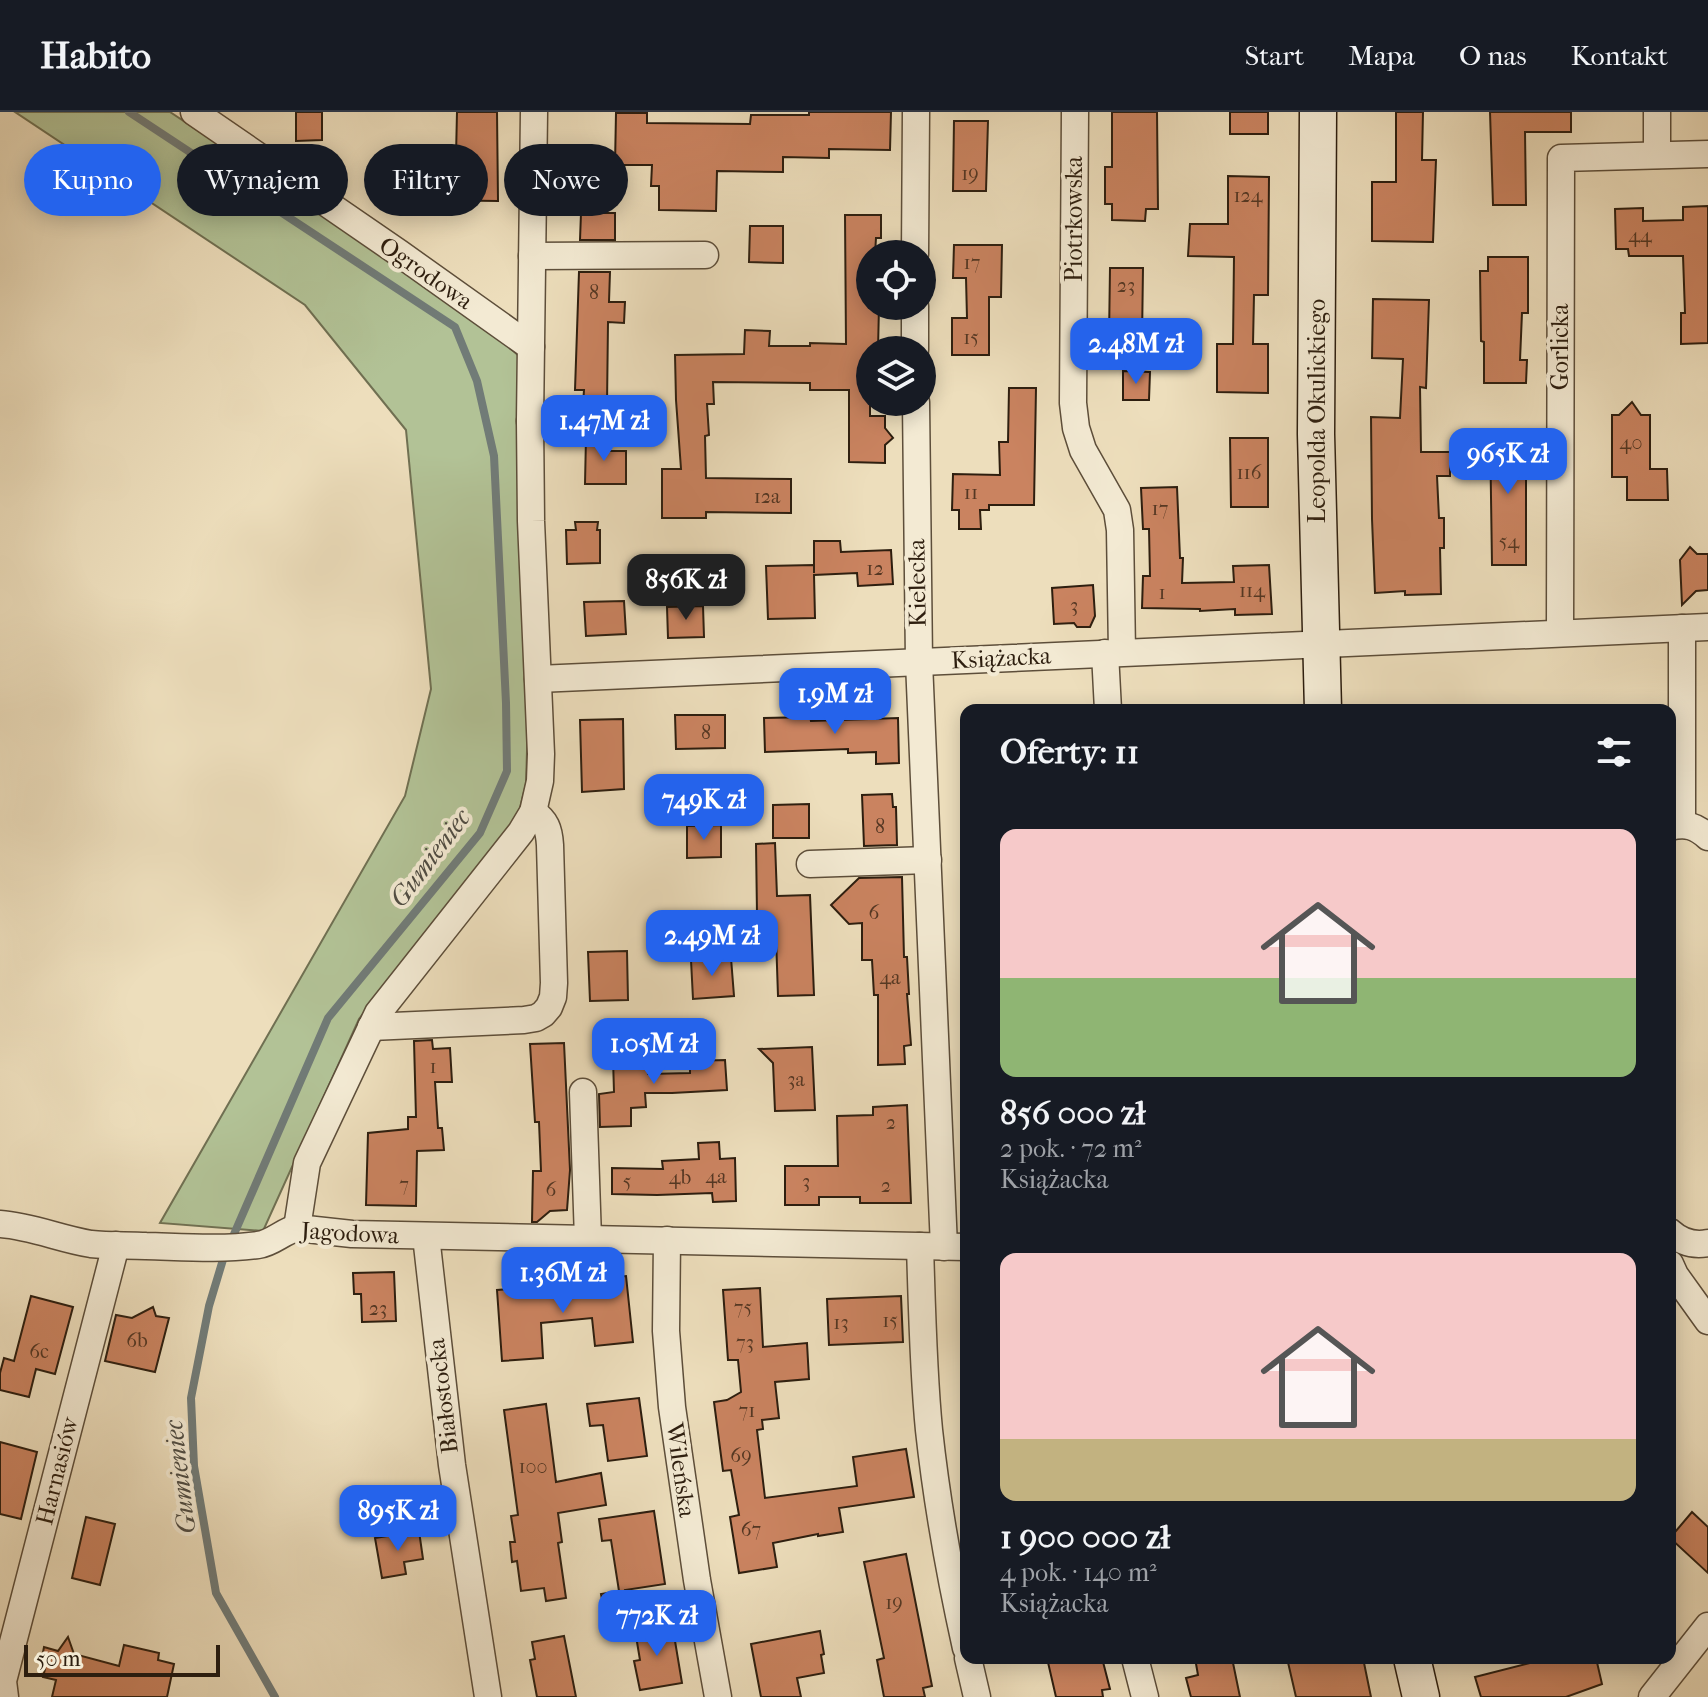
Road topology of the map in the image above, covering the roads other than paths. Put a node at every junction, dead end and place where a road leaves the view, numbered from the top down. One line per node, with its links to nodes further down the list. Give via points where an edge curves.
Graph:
1 (534, 112): 11 (street)
2 (916, 112): 9 (street)
3 (1075, 112): 20 (street, Piotrkowska, via 1073,403 1083,450 1117,510)
4 (1318, 112): 19 (street, Leopolda Okulickiego)
5 (1657, 112): 8 (street)
6 (199, 114): 12 (street, Ogrodowa)
7 (1708, 154): 8 (street, Gorlicka)
8 (1657, 155): 18 (street, Gorlicka, via 1561,158)
9 (915, 240)
10 (705, 255): 11 (street)
11 (532, 256): 12 (street)
12 (531, 347): 14 (street)
13 (916, 416): 21 (street, Kielecka)
14 (530, 421): 15 (street); 22 (street)
15 (650, 421)
16 (1708, 627): 17 (street)
17 (1682, 628): 18 (street); 26 (street)
18 (1560, 633): 19 (street)
19 (1321, 643): 20 (street, Książacka); 24 (street, Leopolda Okulickiego)
20 (1114, 653): 21 (street, Książacka); 23 (street, Piotrkowska)
21 (919, 662): 22 (street, Książacka); 28 (street, Kielecka)
22 (538, 679): 25 (street, via 540,781)
23 (1109, 704)
24 (1323, 704)
25 (533, 812): 30 (street); 30 (street, via 549,831 554,983 549,1007 524,1020)
26 (1676, 826): 27 (street, via 1696,827)
27 (1708, 837)
28 (928, 860): 29 (street); 40 (street, Kielecka)
29 (810, 864)
30 (371, 1027): 33 (street, via 307,1163)
31 (583, 1092): 36 (street)
32 (0, 1224): 39 (street, Jagodowa)
33 (297, 1228): 34 (street, Jagodowa); 39 (street, Jagodowa, via 270,1242 230,1247)
34 (426, 1236): 36 (street, Jagodowa); 49 (street, Białostocka, via 452,1465)
35 (1676, 1238): 38 (street)
36 (588, 1239): 37 (street, Jagodowa)
37 (667, 1240): 40 (street, Jagodowa); 50 (street, Wileńska, via 672,1407)
38 (1708, 1243)
39 (116, 1245): 48 (street, Harnasiów, via 3,1681)
40 (944, 1247): 43 (street, via 925,1377 941,1526)
41 (1676, 1276): 42 (street)
42 (1708, 1321)
43 (960, 1619)
44 (1708, 1626): 54 (street)
45 (969, 1664): 51 (street)
46 (1137, 1664): 52 (street)
47 (1413, 1664): 53 (street)
48 (5, 1697)
49 (488, 1697)
50 (718, 1697)
51 (977, 1697)
52 (1145, 1697)
53 (1421, 1697)
54 (1652, 1697)

